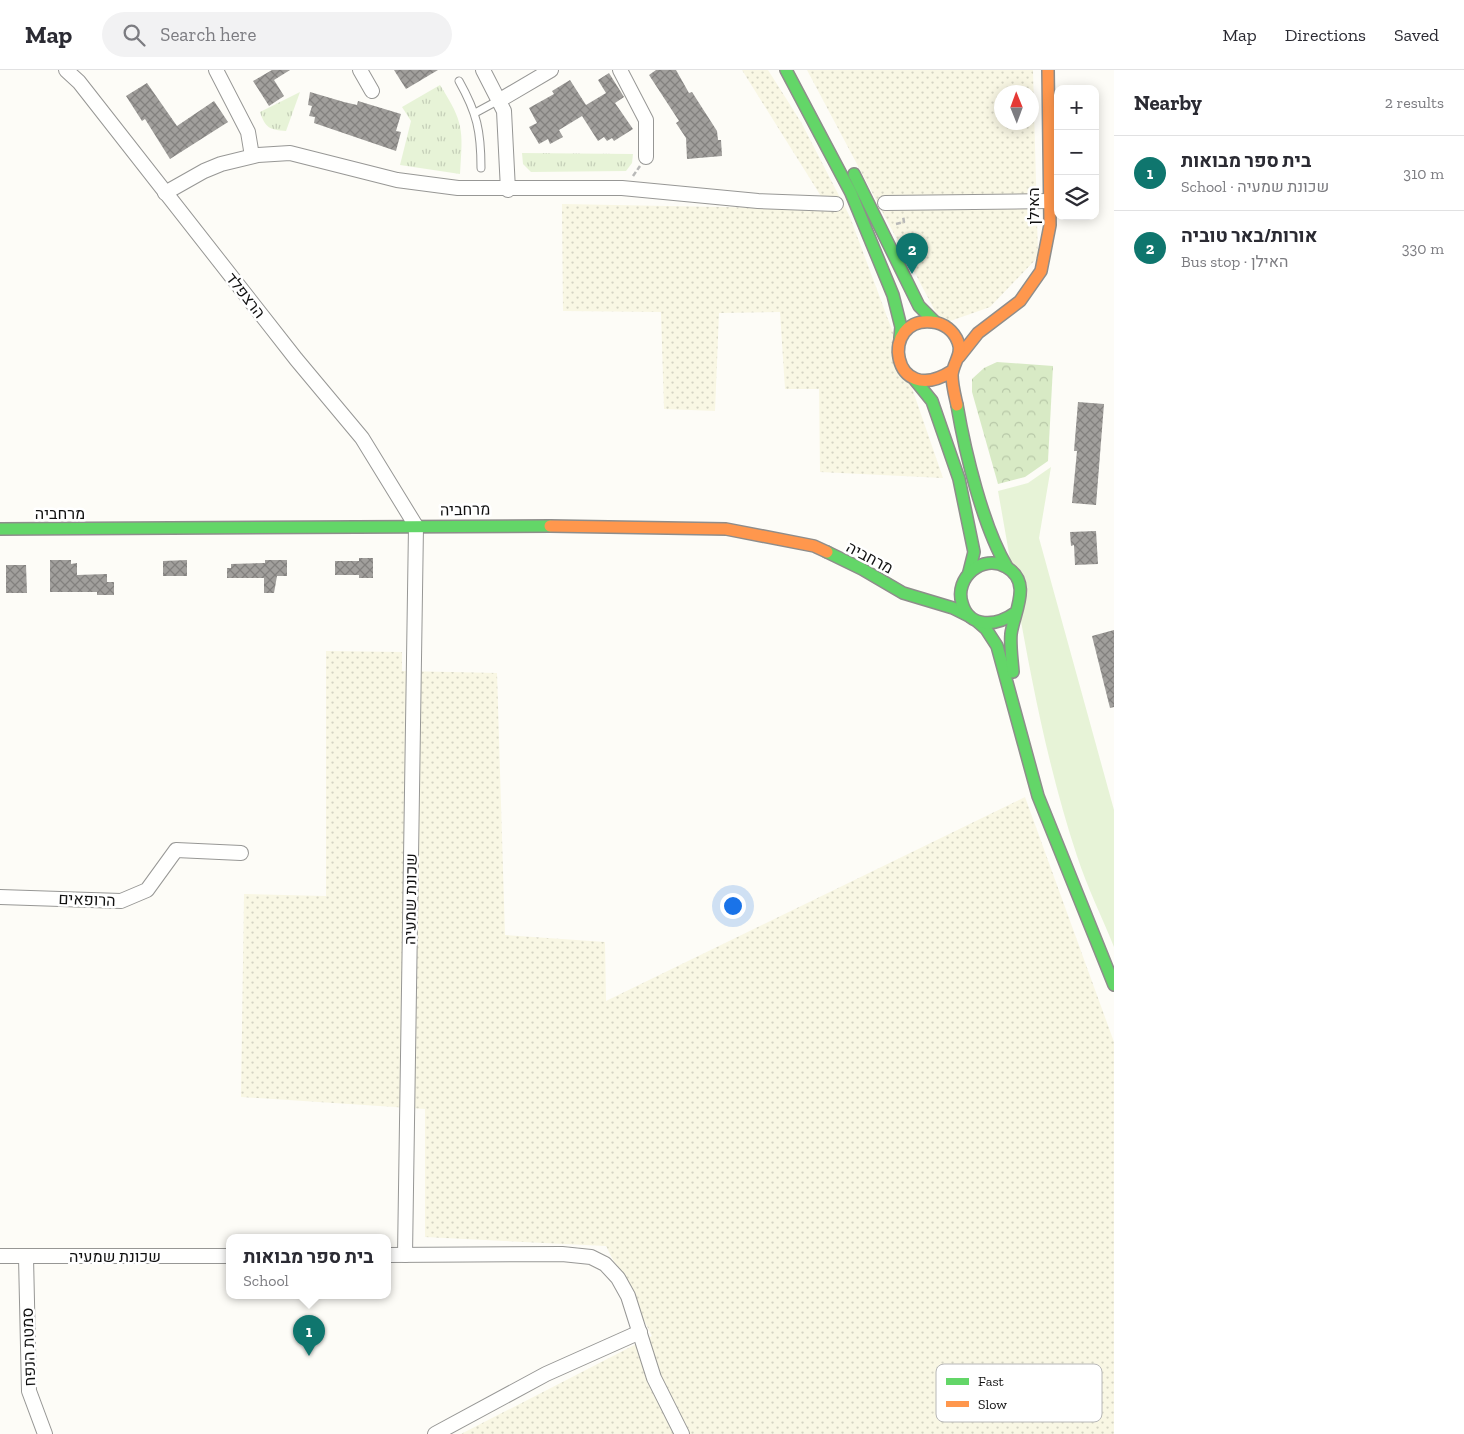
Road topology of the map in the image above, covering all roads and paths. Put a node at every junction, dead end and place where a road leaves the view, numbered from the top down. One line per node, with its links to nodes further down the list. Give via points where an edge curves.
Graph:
1 (66, 70): 19 (street, הרצפלד, via 79,82)
2 (216, 70): 14 (street, via 245,124)
3 (360, 70): 11 (street)
4 (484, 70): 12 (street)
5 (551, 70): 12 (street)
6 (620, 70): 15 (street, via 646,120)
7 (786, 70): 27 (main road, via 851,192 893,295 901,327)
8 (790, 70): 23 (main road, via 862,186)
9 (1048, 70): 20 (main road, האילן)
10 (458, 81): 13 (lane)
11 (372, 90)
12 (500, 100): 13 (lane); 18 (street, via 506,125)
13 (475, 113): 16 (lane, via 482,148)
14 (252, 156): 18 (street, via 290,153 396,180); 19 (street, via 204,170)
15 (646, 157): 17 (path)
16 (482, 168)
17 (625, 188): 18 (street); 22 (street, via 744,200)
18 (508, 190)
19 (165, 193): 31 (street, הרצפלד, via 362,438)
20 (1049, 200): 21 (street); 25 (main road, האילן, via 1049,241 1041,271 1020,301)
21 (892, 203): 23 (path, via 904,222)
22 (836, 204)
23 (882, 229): 24 (main road, via 919,306)
24 (934, 321): 26 (main road); 27 (main road, via 914,324)
25 (992, 321): 26 (main road, האילן, via 960,331); 28 (main road, האילן)
26 (948, 328): 28 (main road, via 958,341)
27 (900, 338): 30 (main road, via 897,357 907,374)
28 (958, 356): 29 (main road)
29 (952, 371): 30 (main road, via 935,382); 33 (main road, via 960,419 989,525)
30 (915, 380): 34 (main road, via 932,401 959,478 974,552)
31 (416, 526): 32 (main road, מרחביה); 35 (main road, מרחביה, via 726,529 814,546); 43 (street, שכונת שמעיה)
32 (0, 529)
33 (1007, 567): 34 (main road, via 986,563); 36 (main road, via 1015,574 1021,588 1020,604)
34 (966, 576): 35 (main road, via 948,591); 37 (main road, via 960,599)
35 (916, 598): 37 (main road, מרחביה, via 953,608)
36 (1015, 613): 37 (main road, via 997,624); 38 (main road, via 1011,648)
37 (974, 619): 38 (main road, via 986,629 997,646)
38 (1020, 727): 41 (main road, via 1038,796)
39 (241, 853): 40 (street, הרופאים, via 176,850 147,890 121,901)
40 (0, 897)
41 (1114, 985)
42 (391, 1255): 43 (street)
43 (405, 1255): 47 (street, via 591,1257 605,1264 618,1278)
44 (0, 1256): 46 (street, שכונת שמעיה)
45 (226, 1256): 46 (street, שכונת שמעיה)
46 (26, 1257): 48 (street, סמטת הנפח, via 29,1391)
47 (640, 1332): 49 (street, via 546,1374); 50 (street, via 654,1378)
48 (45, 1434)
49 (435, 1434)
50 (682, 1434)

